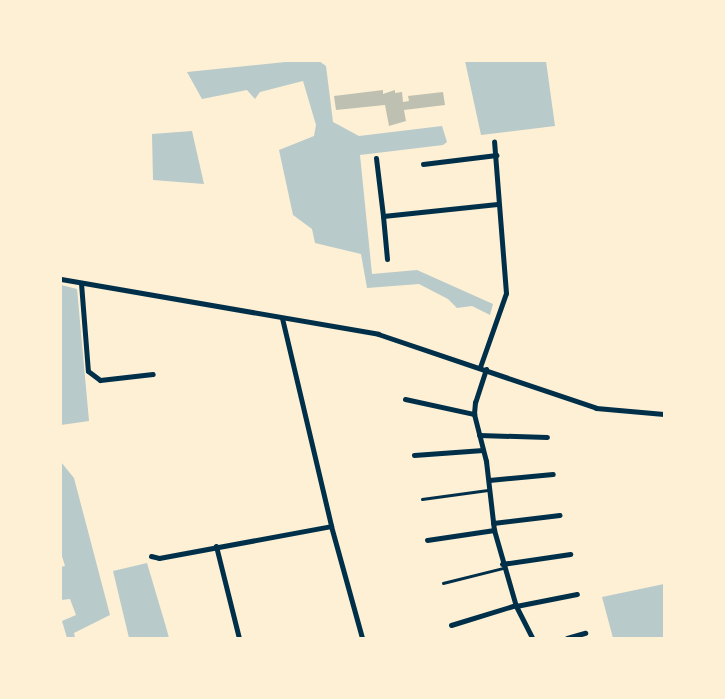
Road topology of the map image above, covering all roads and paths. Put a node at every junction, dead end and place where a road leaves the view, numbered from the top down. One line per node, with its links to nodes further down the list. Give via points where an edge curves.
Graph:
1 (494, 141): 2 (street)
2 (496, 155): 4 (street); 5 (street, via 500,191)
3 (376, 158): 6 (street)
4 (423, 164)
5 (497, 204): 6 (street); 11 (street, via 506,293)
6 (383, 216): 7 (street)
7 (387, 259)
8 (61, 279): 9 (street)
9 (81, 283): 10 (street); 13 (street, via 88,370 100,380)
10 (282, 318): 11 (street, via 378,334); 27 (street)
11 (480, 367): 12 (street)
12 (486, 370): 15 (street); 16 (street, via 596,408)
13 (153, 374)
14 (404, 398): 15 (street)
15 (474, 414): 17 (street)
16 (664, 414)
17 (479, 435): 18 (street); 19 (street)
18 (547, 437)
19 (483, 450): 20 (street); 22 (street)
20 (414, 455)
21 (553, 474): 22 (street)
22 (489, 480): 23 (street)
23 (490, 490): 24 (lane); 26 (street)
24 (422, 499)
25 (560, 515): 26 (street)
26 (493, 522): 28 (street)
27 (331, 526): 30 (street); 40 (street)
28 (494, 530): 29 (street); 33 (street)
29 (427, 540)
30 (216, 546): 32 (street, via 158,558); 39 (street)
31 (570, 554): 33 (street)
32 (150, 556)
33 (502, 566): 34 (lane); 36 (street)
34 (443, 583)
35 (577, 594): 36 (street)
36 (516, 605): 37 (street); 41 (street)
37 (450, 625)
38 (585, 633): 42 (street)
39 (239, 638)
40 (362, 638)
41 (532, 638)
42 (567, 638)

